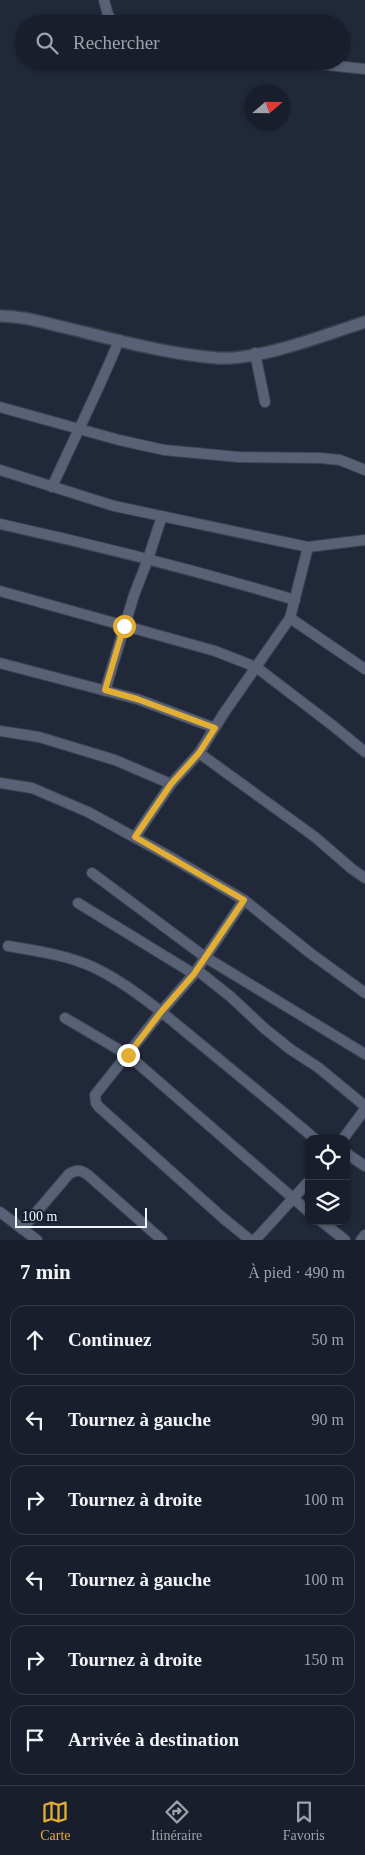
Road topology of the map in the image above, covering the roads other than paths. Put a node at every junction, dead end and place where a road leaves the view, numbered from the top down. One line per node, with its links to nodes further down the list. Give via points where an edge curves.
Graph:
1 (104, 0): 2 (street)
2 (108, 15)
3 (350, 67): 4 (street)
4 (365, 69)
5 (0, 316): 7 (street, via 36,319)
6 (365, 322): 8 (street)
7 (119, 340): 8 (street, via 219,358); 11 (street)
8 (255, 354): 9 (street)
9 (265, 402)
10 (0, 406): 11 (street)
11 (78, 428): 13 (street, via 164,450 238,457 320,458 340,460); 14 (street)
12 (0, 470): 14 (street)
13 (365, 470)
14 (52, 487): 15 (street, via 114,506)
15 (162, 516): 18 (street); 19 (street)
16 (0, 524): 19 (street)
17 (365, 540): 18 (street)
18 (308, 547): 21 (street)
19 (148, 559): 21 (street); 23 (street)
20 (0, 590): 23 (street)
21 (295, 600): 22 (street)
22 (290, 618): 25 (street); 26 (street)
23 (124, 626): 25 (street); 27 (street)
24 (0, 663): 27 (street)
25 (256, 666): 28 (street); 30 (street)
26 (365, 669)
27 (105, 690): 28 (street)
28 (215, 728): 31 (street)
29 (0, 731): 33 (street, via 39,737 115,760)
30 (365, 752)
31 (199, 753): 33 (street); 36 (street, via 316,837)
32 (0, 783): 34 (street, via 32,788)
33 (171, 784): 34 (street)
34 (135, 837): 37 (street)
35 (92, 873): 40 (street)
36 (365, 878)
37 (244, 900): 40 (street); 42 (street)
38 (78, 903): 41 (street)
39 (8, 946): 43 (street, via 91,966)
40 (205, 957): 41 (street); 45 (street)
41 (196, 972): 43 (street); 47 (street)
42 (365, 993)
43 (161, 1012): 46 (street); 48 (street)
44 (65, 1018): 46 (street)
45 (365, 1054)
46 (128, 1055): 53 (street); 61 (street, via 95,1095 96,1103)
47 (365, 1108): 49 (street)
48 (309, 1135)
49 (347, 1135)
50 (350, 1156): 51 (street)
51 (365, 1166)
52 (305, 1186): 53 (street)
53 (293, 1200): 54 (street); 62 (street)
54 (305, 1209)
55 (0, 1212): 57 (street)
56 (326, 1225): 63 (street)
57 (22, 1229): 59 (street); 60 (street, via 75,1170 88,1175)
58 (365, 1235): 64 (street)
59 (32, 1239)
60 (162, 1240)
61 (250, 1240)
62 (256, 1240)
63 (345, 1240)
64 (361, 1240)

